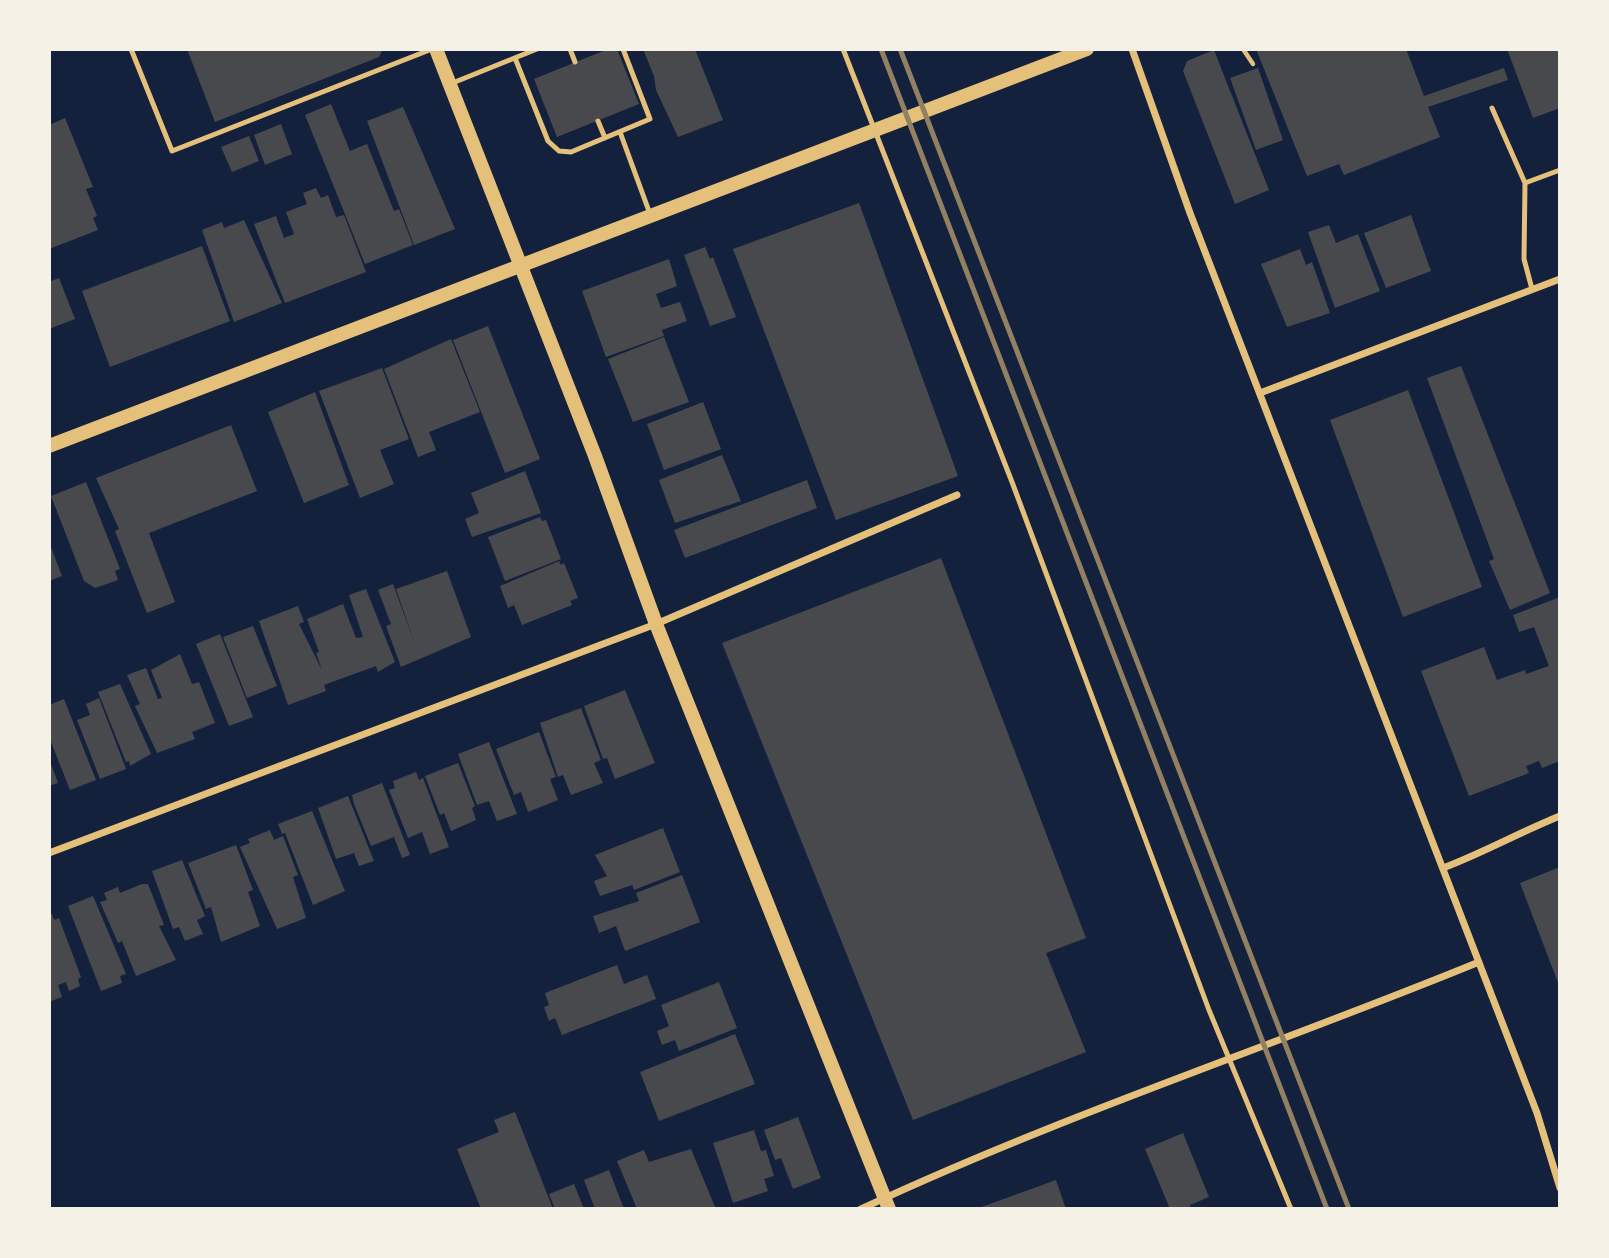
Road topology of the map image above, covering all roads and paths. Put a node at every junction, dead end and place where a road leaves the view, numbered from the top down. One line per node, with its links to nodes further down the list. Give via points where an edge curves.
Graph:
1 (131, 49): 2 (lane, via 172,151)
2 (434, 49): 13 (main road)
3 (537, 49): 10 (lane)
4 (570, 49): 11 (lane)
5 (622, 49): 16 (lane, via 650,120)
6 (843, 49): 35 (lane, via 1012,482 1209,1010)
7 (1087, 49): 20 (main road)
8 (1132, 49): 24 (street)
9 (1242, 49): 12 (path)
10 (515, 58): 13 (lane); 17 (lane, via 548,141 559,151 571,152)
11 (575, 62)
12 (1253, 64)
13 (450, 84): 21 (main road)
14 (1492, 108): 19 (lane)
15 (598, 121): 17 (lane)
16 (620, 132): 17 (lane); 20 (lane)
17 (605, 138)
18 (1560, 170): 19 (lane)
19 (1525, 183): 23 (lane, via 1524,259)
20 (650, 215): 21 (main road)
21 (520, 264): 25 (main road); 27 (main road)
22 (1560, 279): 23 (street)
23 (1532, 289): 24 (street)
24 (1260, 393): 30 (street)
25 (49, 446)
26 (957, 495): 27 (street)
27 (656, 624): 29 (street); 33 (main road)
28 (1560, 816): 30 (street)
29 (49, 853)
30 (1443, 868): 31 (street)
31 (1479, 962): 32 (street, via 1537,1113); 33 (street, via 925,1178)
32 (1560, 1188)
33 (887, 1203): 34 (street)
34 (861, 1209)
35 (1291, 1209)

